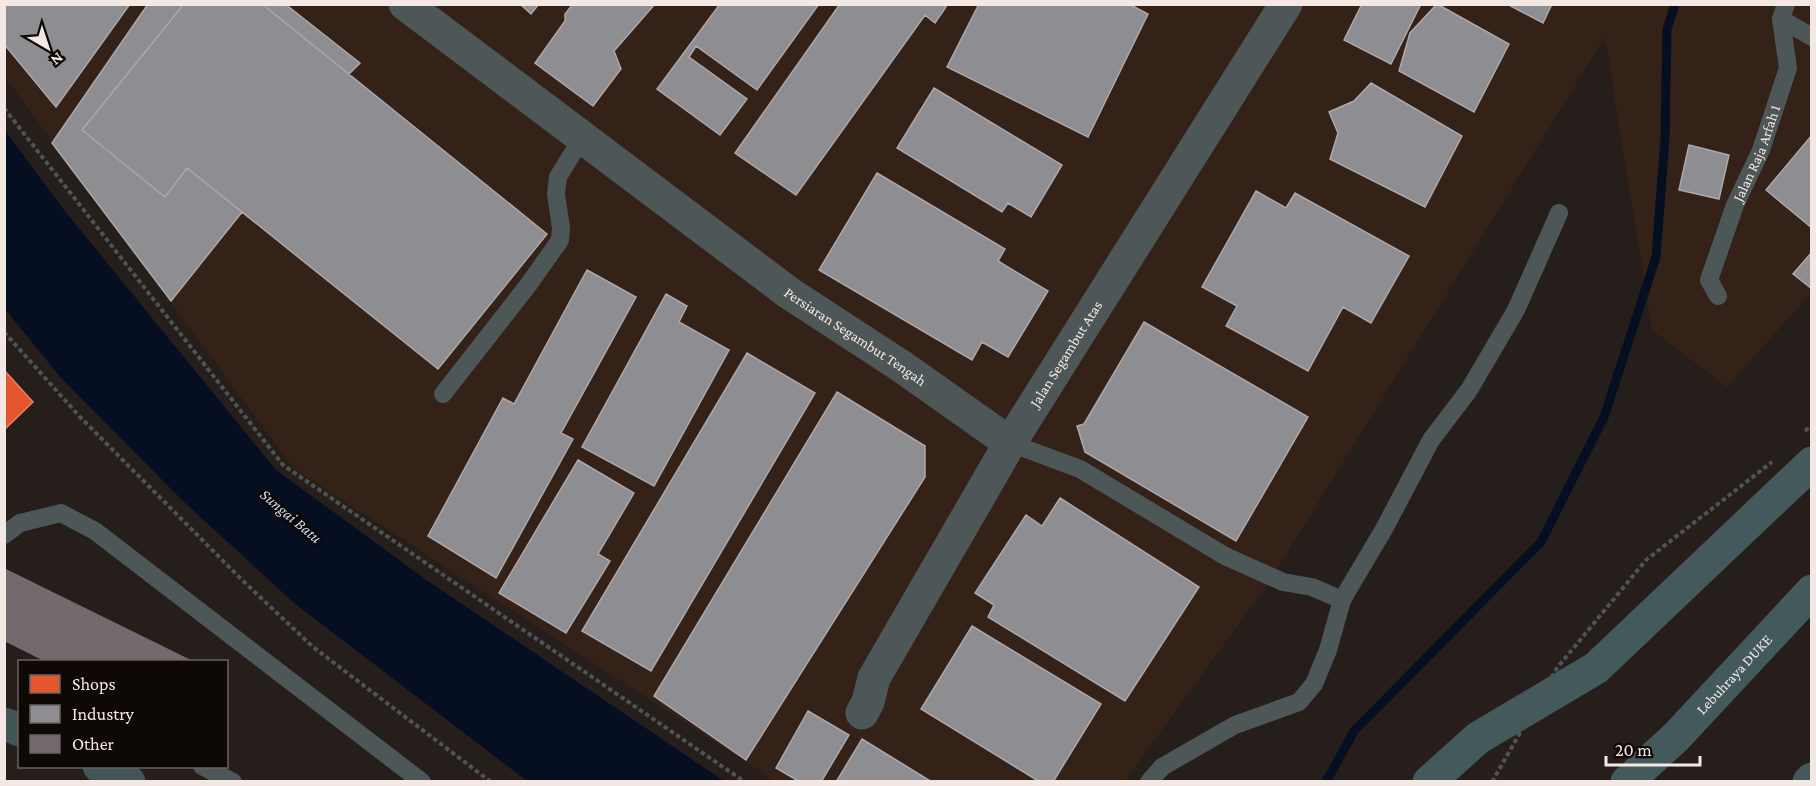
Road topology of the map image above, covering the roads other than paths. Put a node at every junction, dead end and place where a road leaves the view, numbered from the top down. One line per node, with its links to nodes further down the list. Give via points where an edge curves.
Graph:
1 (405, 4): 5 (street, Persiaran Segambut Tengah)
2 (1285, 5): 9 (street, Jalan Segambut Atas)
3 (1784, 12): 4 (lane); 7 (lane, Jalan Raja Arfah 1, via 1788,68 1761,150 1735,205 1709,280)
4 (1812, 37)
5 (582, 138): 8 (lane, via 558,177 560,240); 9 (street, Persiaran Segambut Tengah, via 789,293)
6 (1559, 213): 13 (lane, via 1516,310 1469,390 1431,440)
7 (1718, 296)
8 (443, 394)
9 (1010, 443): 13 (lane, Persiaran Segambut Tengah, via 1080,469 1225,556 1283,582 1312,587); 14 (street, Jalan Segambut Atas, via 874,678)
10 (1812, 463): 21 (highway, via 1596,669 1478,738)
11 (4, 535): 19 (lane, via 20,523 61,513 95,531)
12 (1812, 591): 22 (highway, Lebuhraya DUKE, via 1676,737)
13 (1342, 600): 20 (lane, via 1314,684 1299,702 1235,724 1162,767)
14 (862, 713)
15 (103, 768): 17 (main road)
16 (206, 768): 18 (lane)
17 (129, 782)
18 (233, 782)
19 (422, 782)
20 (1149, 782)
21 (1429, 782)
22 (1627, 782)

